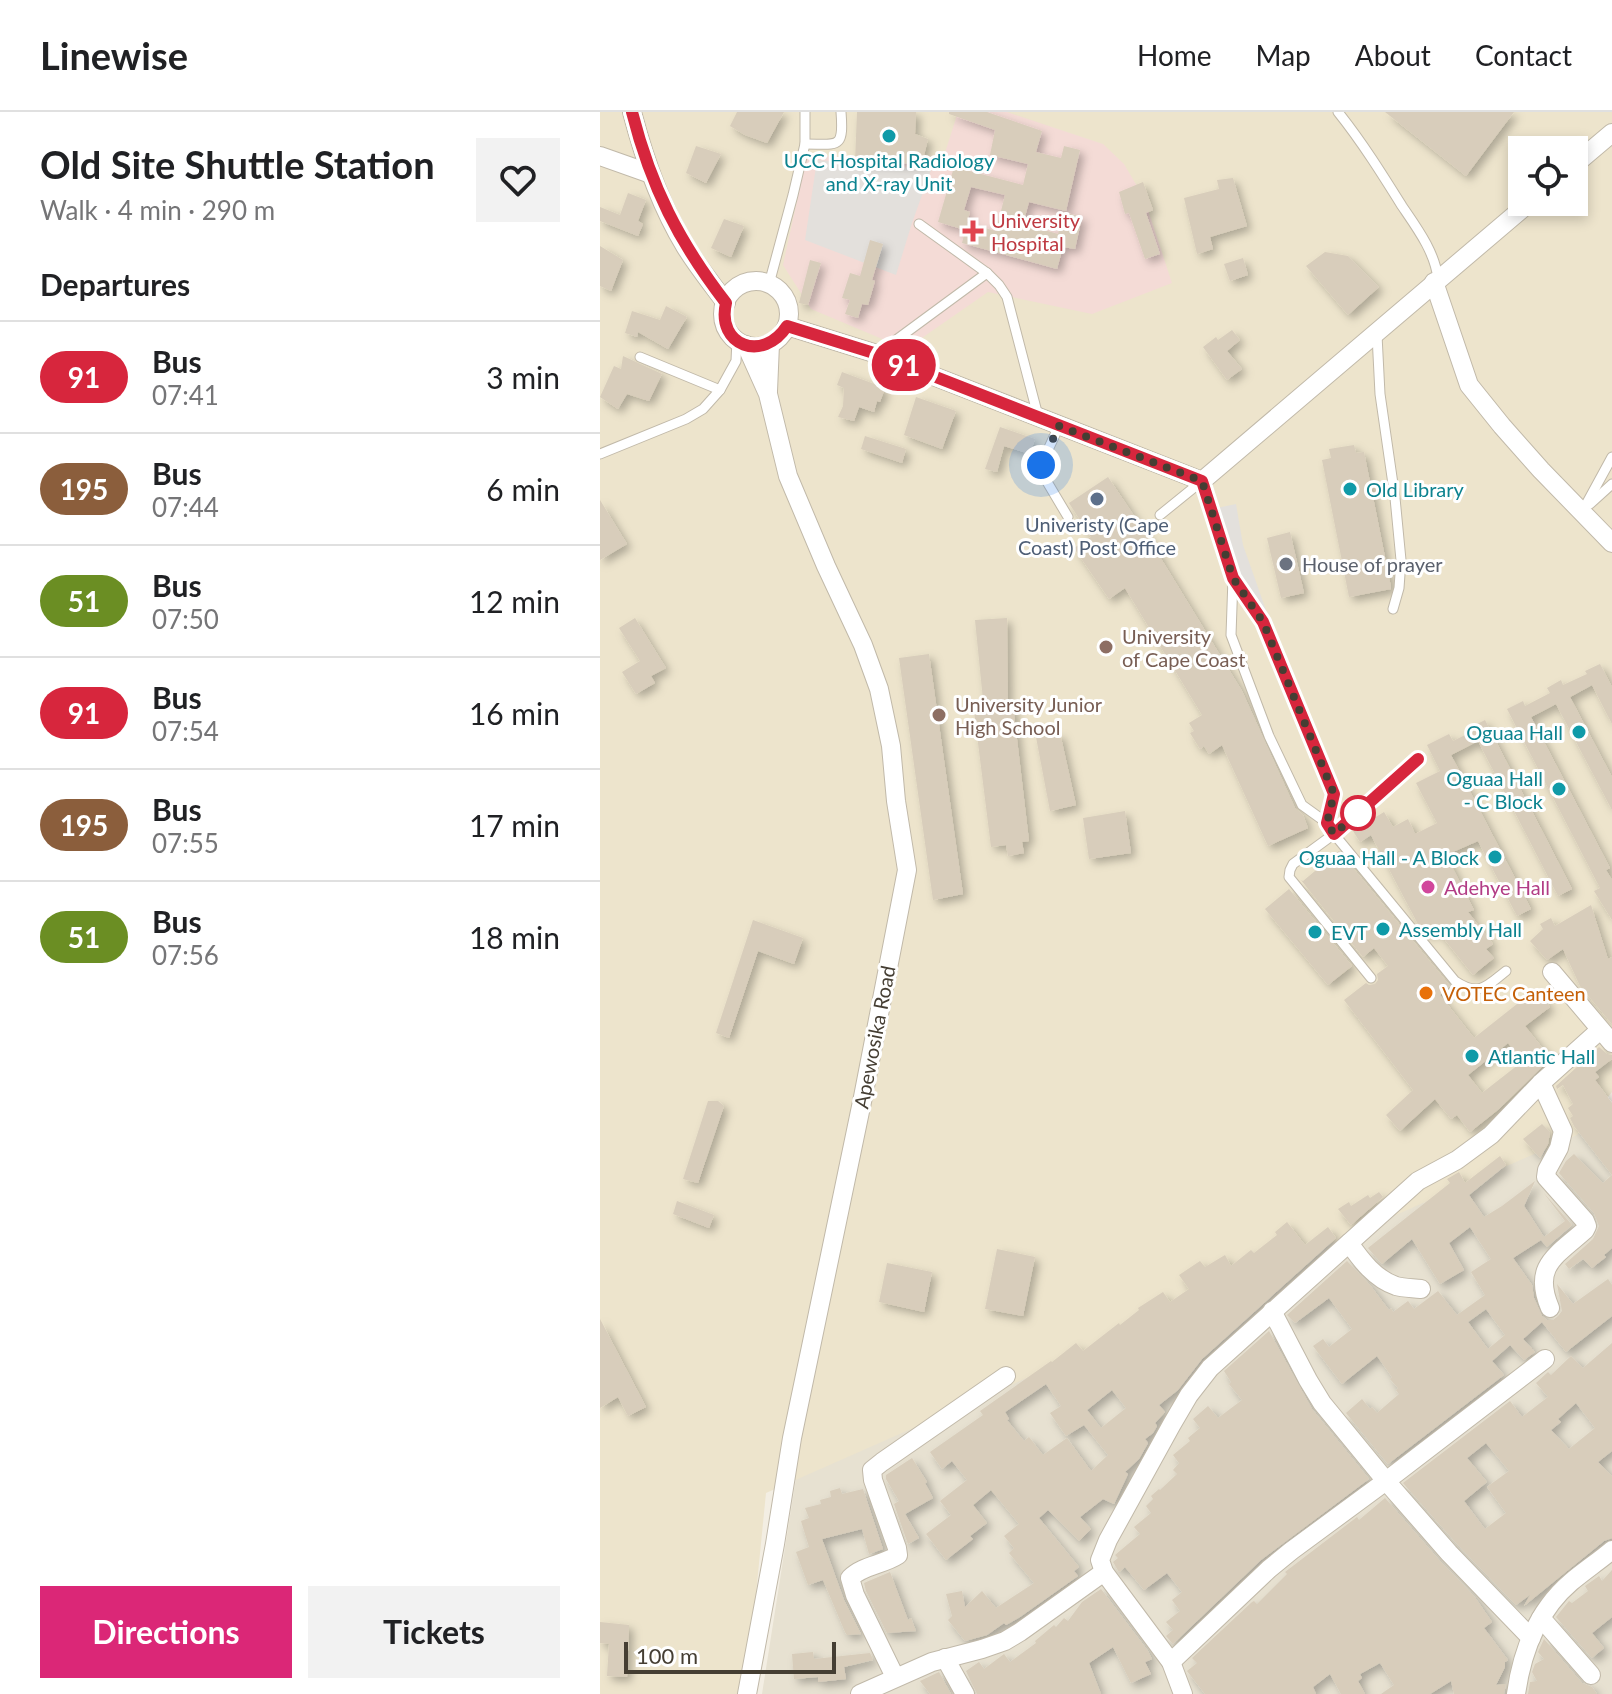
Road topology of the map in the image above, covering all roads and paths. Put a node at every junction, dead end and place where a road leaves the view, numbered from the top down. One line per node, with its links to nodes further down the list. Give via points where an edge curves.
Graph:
1 (632, 112): 9 (street)
2 (805, 112): 6 (lane)
3 (841, 112): 6 (lane, via 841,139)
4 (1338, 112): 13 (lane, via 1422,237 1437,267)
5 (1612, 133): 7 (street)
6 (805, 144): 14 (lane)
7 (1588, 153)
8 (600, 156): 9 (street)
9 (651, 174): 15 (street, via 684,244)
10 (1513, 216): 13 (street)
11 (919, 224): 12 (lane)
12 (987, 273): 20 (lane); 24 (lane, via 1007,297)
13 (1436, 280): 17 (street); 30 (street, via 1469,385)
14 (769, 284): 15 (street, via 743,284); 16 (street, via 788,306)
15 (726, 303): 18 (street, via 725,323)
16 (787, 326): 19 (street); 20 (street)
17 (1376, 333): 28 (street); 35 (lane, via 1401,560)
18 (741, 343): 19 (street); 22 (lane); 23 (street)
19 (770, 344): 23 (street)
20 (877, 354): 24 (street)
21 (640, 357): 22 (lane)
22 (720, 390): 26 (lane, via 686,419)
23 (768, 394): 59 (street, Apewosika Road, via 788,476 879,689 907,870 792,1438)
24 (1038, 416): 25 (street)
25 (1059, 426): 28 (street); 32 (lane, via 1041,465)
26 (600, 454)
27 (1612, 457): 30 (lane)
28 (1202, 481): 31 (lane); 34 (lane)
29 (1612, 484): 30 (lane)
30 (1582, 512): 33 (street)
31 (1160, 515)
32 (1068, 517)
33 (1612, 543)
34 (1233, 578): 37 (lane, via 1263,622 1334,794); 37 (lane, via 1231,635 1269,736 1302,805)
35 (1393, 609)
36 (1418, 759): 38 (lane)
37 (1327, 823): 38 (lane)
38 (1334, 834): 39 (lane, via 1455,981 1473,990 1485,988); 41 (lane, via 1293,864 1289,877)
39 (1506, 971)
40 (1552, 972): 42 (street)
41 (1371, 978)
42 (1606, 1036): 43 (street)
43 (1541, 1083): 44 (street, via 1491,1135 1418,1181); 46 (street, via 1563,1131 1546,1177 1587,1226 1550,1261 1543,1278)
44 (1349, 1243): 45 (street, via 1379,1277); 47 (street)
45 (1421, 1289)
46 (1550, 1308)
47 (1272, 1311): 50 (street, via 1322,1403); 52 (street, via 1210,1368 1189,1395 1103,1550)
48 (1545, 1359): 50 (street)
49 (1006, 1376): 58 (street, via 872,1470 898,1555 850,1578)
50 (1386, 1481): 54 (street); 56 (street, via 1269,1569)
51 (1612, 1550): 53 (street, via 1569,1583)
52 (1104, 1572): 55 (street, via 1005,1641); 56 (street)
53 (1541, 1618): 54 (street); 57 (street)
54 (1531, 1638): 63 (street)
55 (945, 1658): 58 (street); 61 (street)
56 (1171, 1662): 62 (street)
57 (1591, 1675)
58 (895, 1677): 60 (street)
59 (747, 1694)
60 (860, 1694)
61 (965, 1694)
62 (1183, 1694)
63 (1516, 1694)

